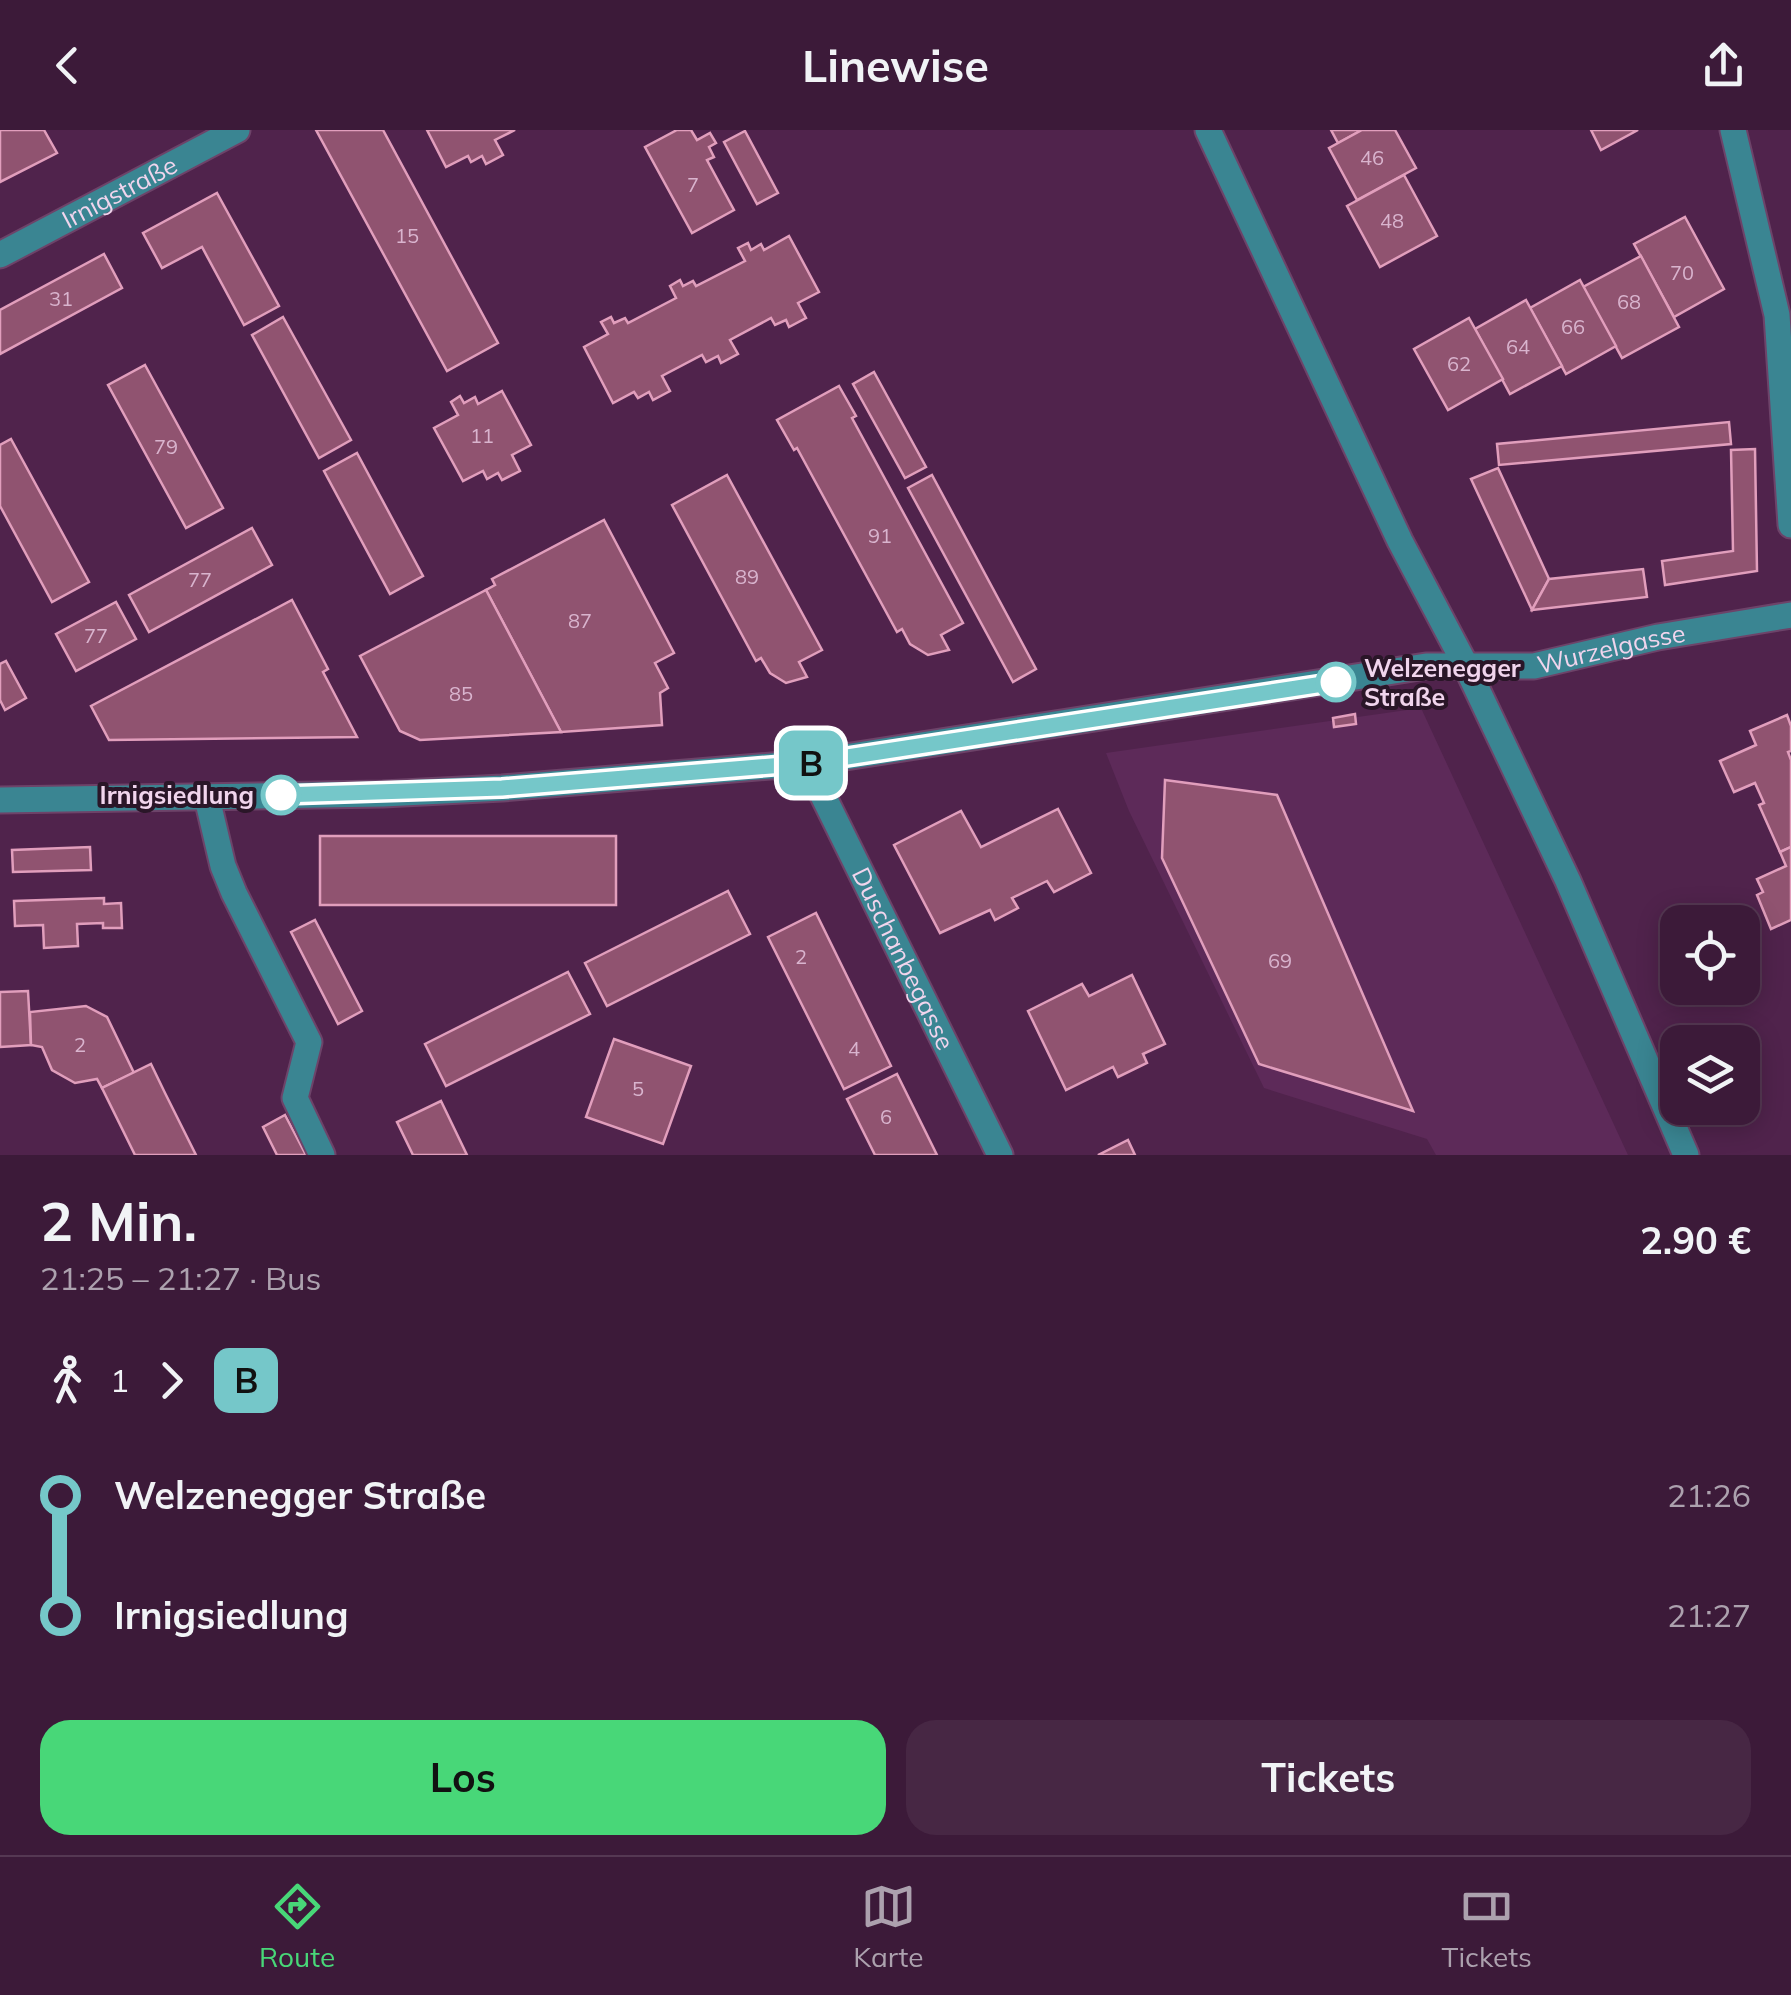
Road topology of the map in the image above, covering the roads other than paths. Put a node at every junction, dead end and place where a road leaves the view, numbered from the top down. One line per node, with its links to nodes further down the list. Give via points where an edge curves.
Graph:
1 (237, 130): 4 (street, Irnigstraße)
2 (1208, 130): 8 (street)
3 (1734, 130): 5 (street)
4 (0, 255)
5 (1784, 314): 6 (street)
6 (1791, 525)
7 (1791, 615): 8 (street, Wurzelgasse, via 1534,666)
8 (1466, 666): 9 (street, Wurzelgasse, via 1426,666); 14 (street)
9 (808, 763): 10 (street, Wurzelgasse, via 502,788); 13 (street, Duschanbegasse)
10 (207, 798): 11 (street, Wurzelgasse); 12 (street, via 222,866 309,1042 294,1098)
11 (0, 800)
12 (322, 1155)
13 (1000, 1155)
14 (1686, 1155)

